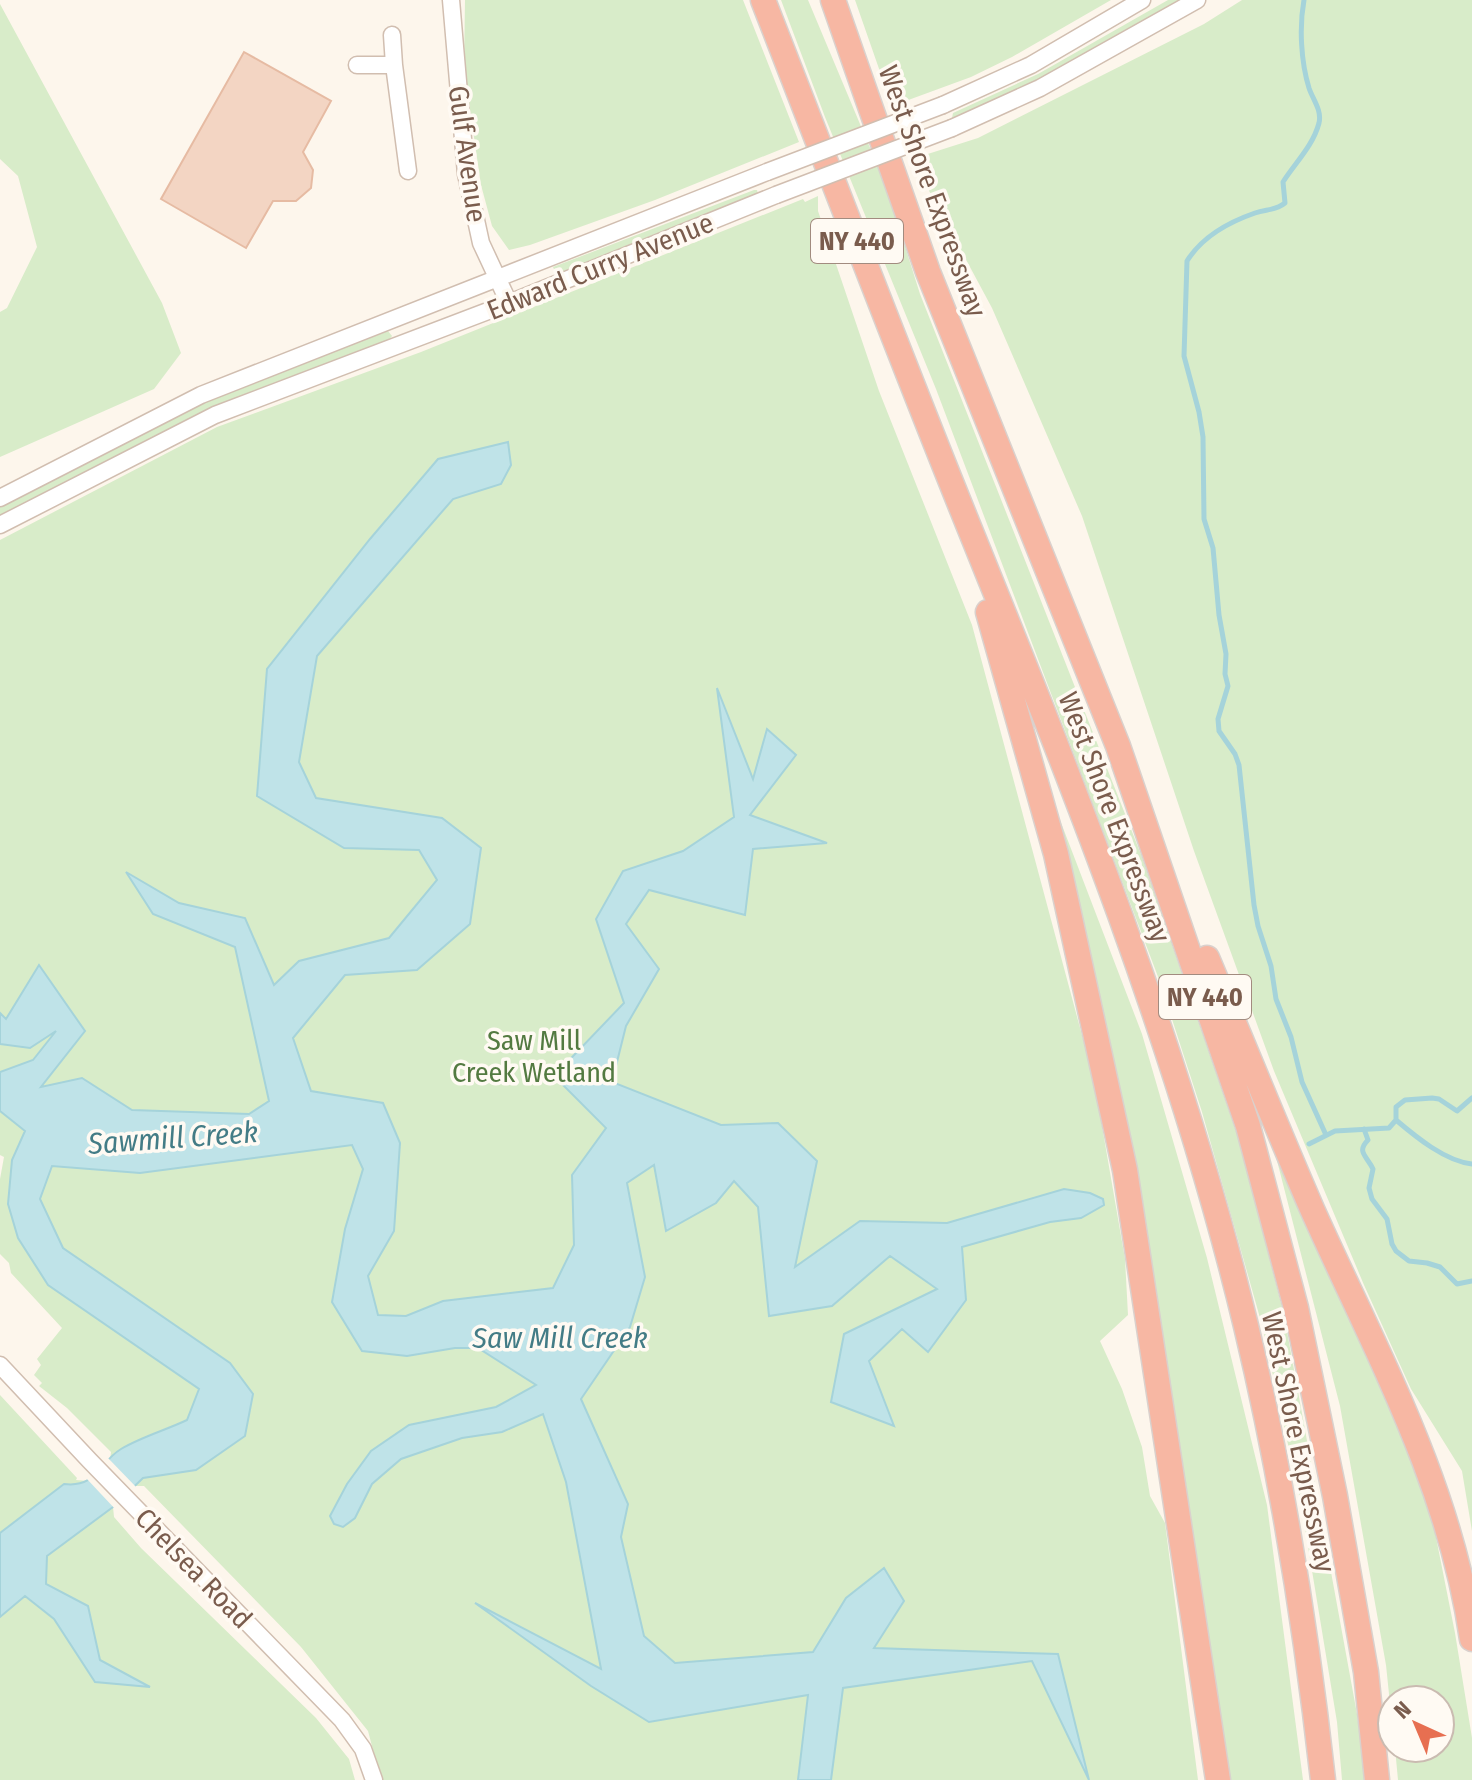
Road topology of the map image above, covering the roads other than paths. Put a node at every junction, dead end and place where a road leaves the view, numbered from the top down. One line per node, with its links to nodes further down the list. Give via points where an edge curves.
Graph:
1 (451, 0): 10 (street, Gulf Avenue, via 466,174 481,243)
2 (763, 0): 12 (highway, West Shore Expressway / NY 440)
3 (833, 0): 15 (highway, West Shore Expressway / NY 440, via 928,272)
4 (1142, 0): 10 (street, Edward Curry Avenue, bridge, via 1031,65 943,105)
5 (1197, 0): 11 (street, Edward Curry Avenue, bridge, via 1040,88 952,128)
6 (392, 35): 8 (street)
7 (357, 65): 8 (street)
8 (394, 65): 9 (street)
9 (408, 171)
10 (497, 277): 11 (street, Gulf Avenue); 13 (street, Edward Curry Avenue, via 201,395)
11 (509, 303): 14 (street, Edward Curry Avenue, via 215,415)
12 (951, 483): 19 (highway, via 1056,854 1125,1170); 20 (highway, West Shore Expressway / NY 440, via 1137,959 1195,1142 1246,1323 1285,1504)
13 (0, 498)
14 (0, 525)
15 (1118, 746): 17 (highway, via 1313,1209 1406,1410 1440,1503); 21 (highway, West Shore Expressway / NY 440, via 1248,1126 1296,1308 1366,1672)
16 (0, 1365): 18 (street, Chelsea Road, via 342,1720 363,1749)
17 (1472, 1639)
18 (374, 1780)
19 (1218, 1780)
20 (1323, 1780)
21 (1377, 1780)

